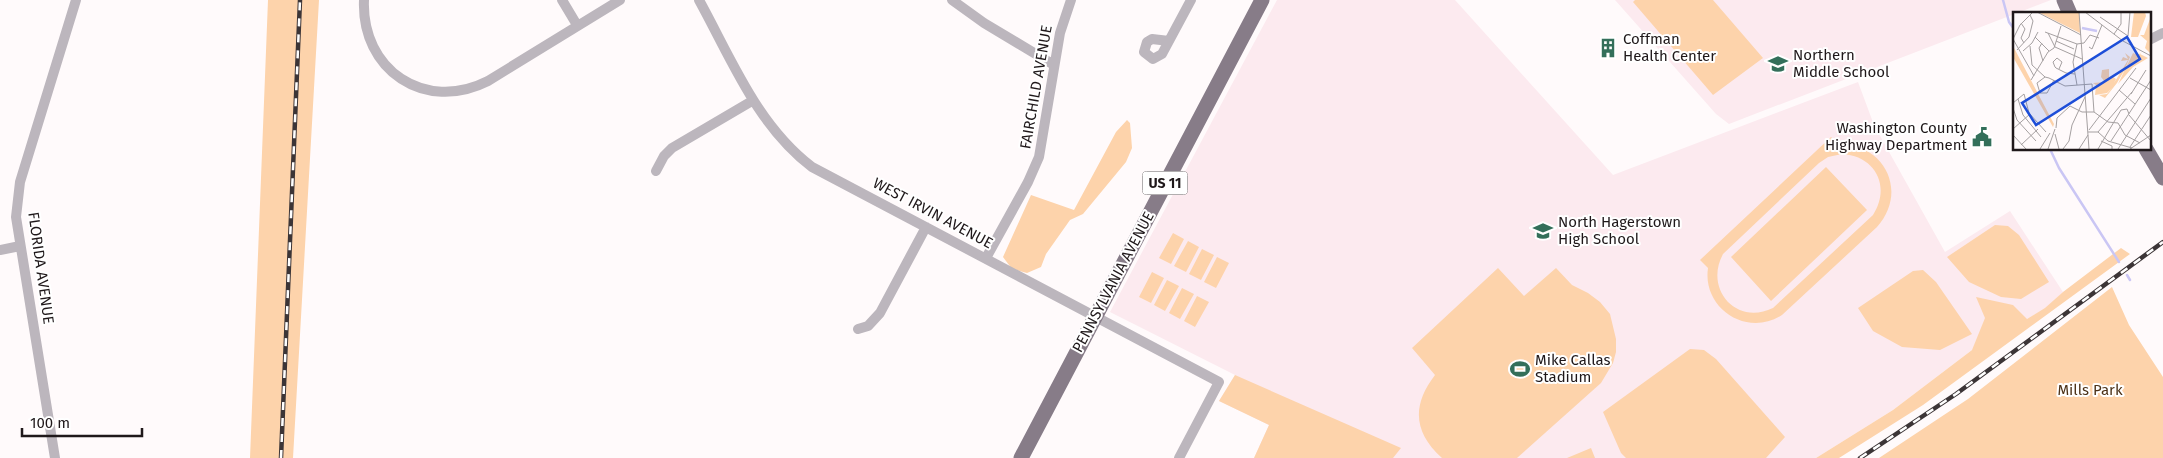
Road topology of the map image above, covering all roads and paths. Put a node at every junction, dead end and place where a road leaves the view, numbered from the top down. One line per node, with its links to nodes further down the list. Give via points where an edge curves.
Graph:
1 (76, 0): 22 (street, FLORIDA AVENUE, via 20,182 16,217)
2 (364, 0): 12 (street, via 366,26 377,55 403,80 433,92 474,88)
3 (562, 0): 12 (street)
4 (620, 0): 12 (street)
5 (699, 0): 17 (street, WEST IRVIN AVENUE)
6 (952, 0): 16 (street)
7 (1071, 0): 16 (street, FAIRCHILD AVENUE)
8 (1191, 0): 15 (street)
9 (1262, 0): 25 (main road, PENNSYLVANIA AVENUE / US 11)
10 (2064, 0): 11 (main road)
11 (2069, 12)
12 (576, 26)
13 (2163, 33): 14 (street)
14 (2150, 40)
15 (1169, 41)
16 (1054, 65): 24 (street, FAIRCHILD AVENUE, via 1039,157)
17 (752, 101): 19 (street, via 672,148); 21 (street, WEST IRVIN AVENUE, via 784,142 812,167)
18 (2147, 150): 20 (main road)
19 (656, 171)
20 (2163, 178)
21 (926, 227): 24 (street, WEST IRVIN AVENUE); 26 (street, via 880,313 868,326)
22 (20, 246): 23 (street); 27 (street, FLORIDA AVENUE)
23 (0, 250)
24 (986, 258): 25 (street, WEST IRVIN AVENUE)
25 (1095, 316): 28 (main road, PENNSYLVANIA AVENUE / US 11); 29 (street, WEST IRVIN AVENUE, via 1219,382)
26 (858, 329)
27 (55, 458)
28 (1021, 458)
29 (1179, 458)

